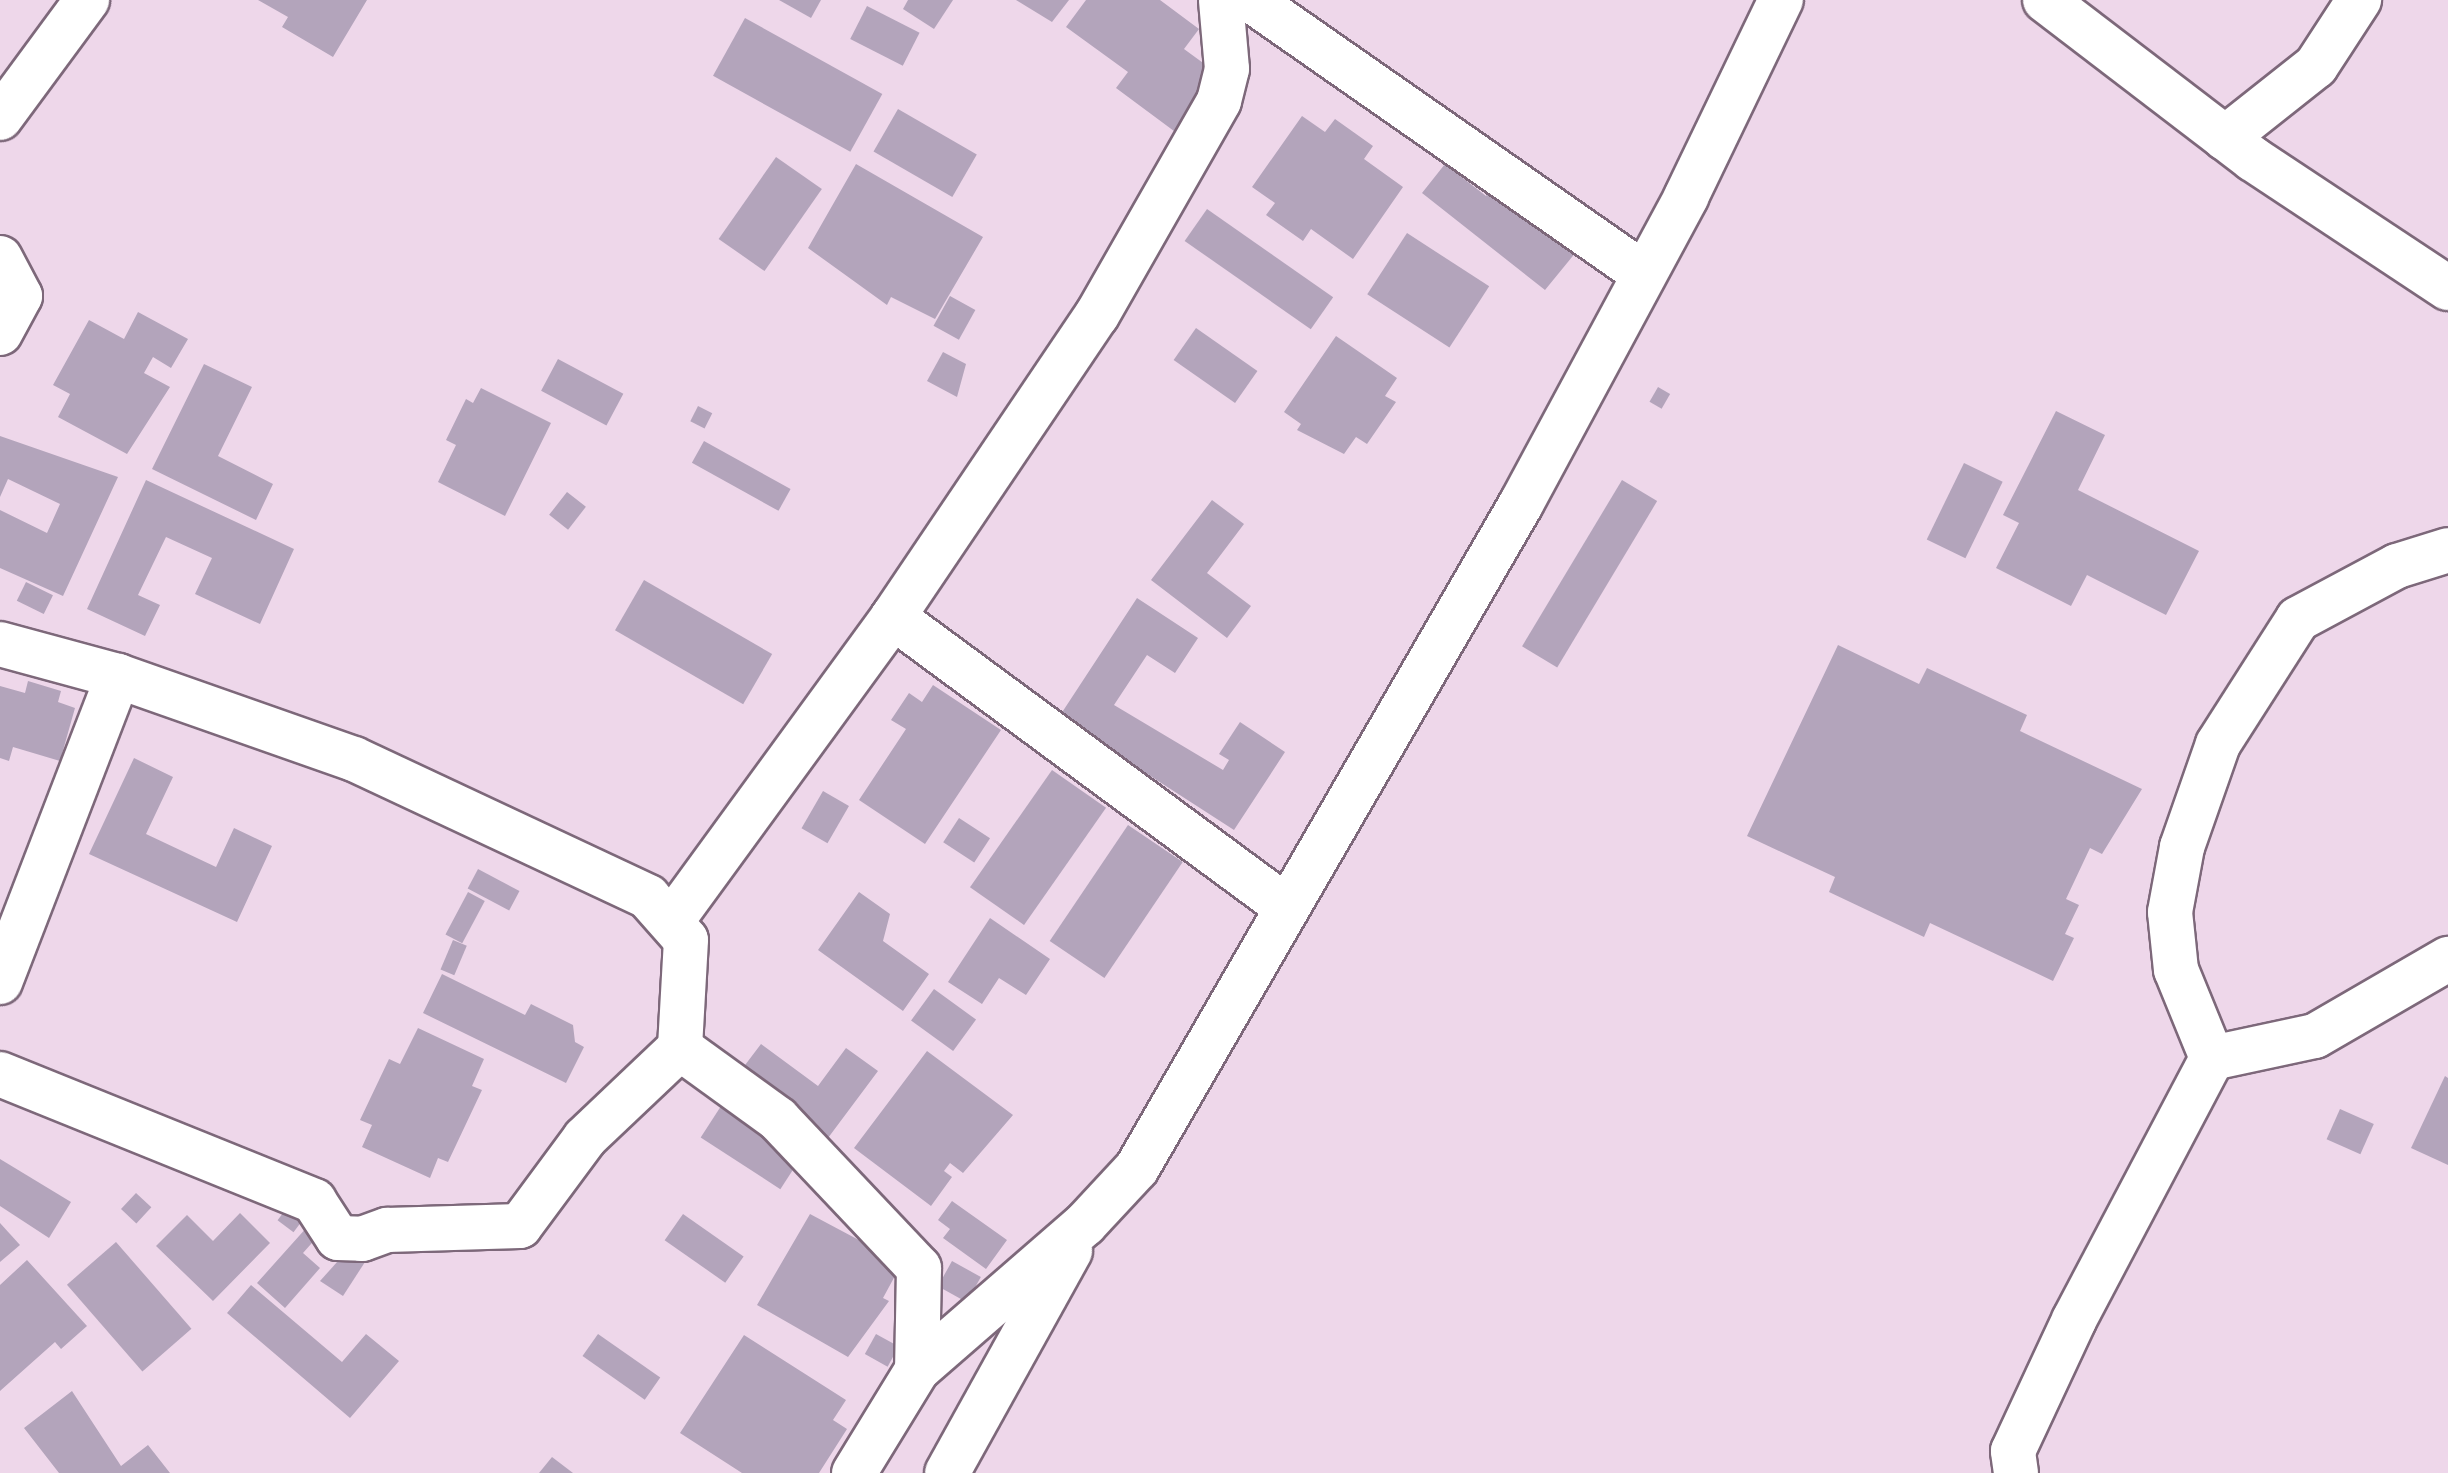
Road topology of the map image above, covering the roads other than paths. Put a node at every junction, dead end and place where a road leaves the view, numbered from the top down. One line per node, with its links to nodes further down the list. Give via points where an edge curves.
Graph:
1 (87, 0): 7 (street)
2 (1221, 0): 14 (street, via 1227,69 1219,101 1097,315)
3 (1251, 0): 10 (street)
4 (1781, 0): 10 (street)
5 (2045, 0): 8 (street)
6 (2359, 0): 8 (street, via 2316,66)
7 (0, 118)
8 (2225, 138): 11 (street)
9 (0, 258): 12 (street, via 20,296)
10 (1642, 273): 17 (street, via 1521,504)
11 (2448, 288)
12 (0, 333)
13 (2448, 550): 22 (street, via 2369,579 2298,619 2218,744 2182,847 2170,912 2176,970)
14 (893, 617): 17 (street); 18 (street)
15 (0, 644): 16 (street)
16 (118, 676): 18 (street, via 354,759 648,897); 20 (street)
17 (1287, 907): 24 (street, via 1137,1168)
18 (673, 919): 21 (street, via 686,940)
19 (2448, 959): 22 (street, via 2315,1036)
20 (0, 982)
21 (680, 1048): 23 (street, via 585,1138 520,1226 387,1230 362,1239 338,1238 314,1201); 25 (street, via 778,1119 919,1268)
22 (2212, 1058): 28 (street, via 2074,1320 2013,1451)
23 (0, 1074)
24 (1085, 1224): 25 (street); 27 (street)
25 (917, 1370): 26 (street)
26 (854, 1473)
27 (947, 1473)
28 (2016, 1473)

